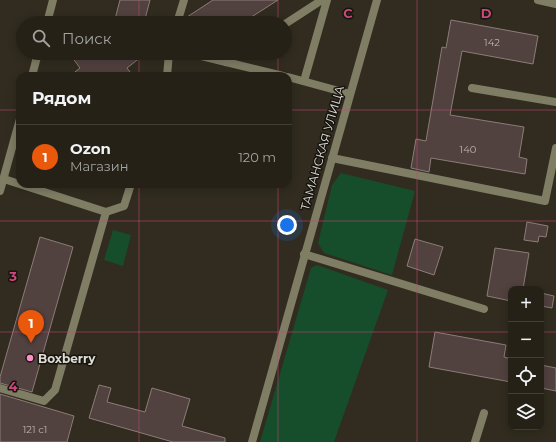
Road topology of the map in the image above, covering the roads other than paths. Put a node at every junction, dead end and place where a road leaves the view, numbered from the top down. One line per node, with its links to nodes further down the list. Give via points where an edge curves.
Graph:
1 (53, 0): 8 (street)
2 (184, 0): 9 (street)
3 (322, 0): 10 (street)
4 (328, 0): 20 (street)
5 (376, 0): 22 (street, ТАМАНСКАЯ УЛИЦА)
6 (538, 0): 7 (street)
7 (556, 4)
8 (49, 16)
9 (179, 16)
10 (292, 19)
11 (36, 60): 16 (street)
12 (168, 60): 17 (street)
13 (218, 60): 15 (street)
14 (229, 60): 15 (street)
15 (226, 62): 18 (street)
16 (33, 72)
17 (167, 72)
18 (267, 72)
19 (292, 78): 20 (street)
20 (304, 81): 22 (street)
21 (472, 88): 23 (street)
22 (350, 94): 26 (street, ТАМАНСКАЯ УЛИЦА)
23 (556, 102)
24 (16, 134): 27 (street)
25 (556, 148): 26 (street, via 545,201)
26 (332, 158): 33 (street, ТАМАНСКАЯ УЛИЦА)
27 (4, 179): 28 (street); 31 (street)
28 (16, 183)
29 (32, 188): 32 (street)
30 (130, 188): 32 (street, via 124,206)
31 (0, 192)
32 (106, 212): 35 (street, via 55,390 44,401)
33 (304, 254): 34 (street); 37 (street, ТАМАНСКАЯ УЛИЦА)
34 (484, 309)
35 (0, 388)
36 (484, 413): 38 (street)
37 (252, 442)
38 (475, 442)

